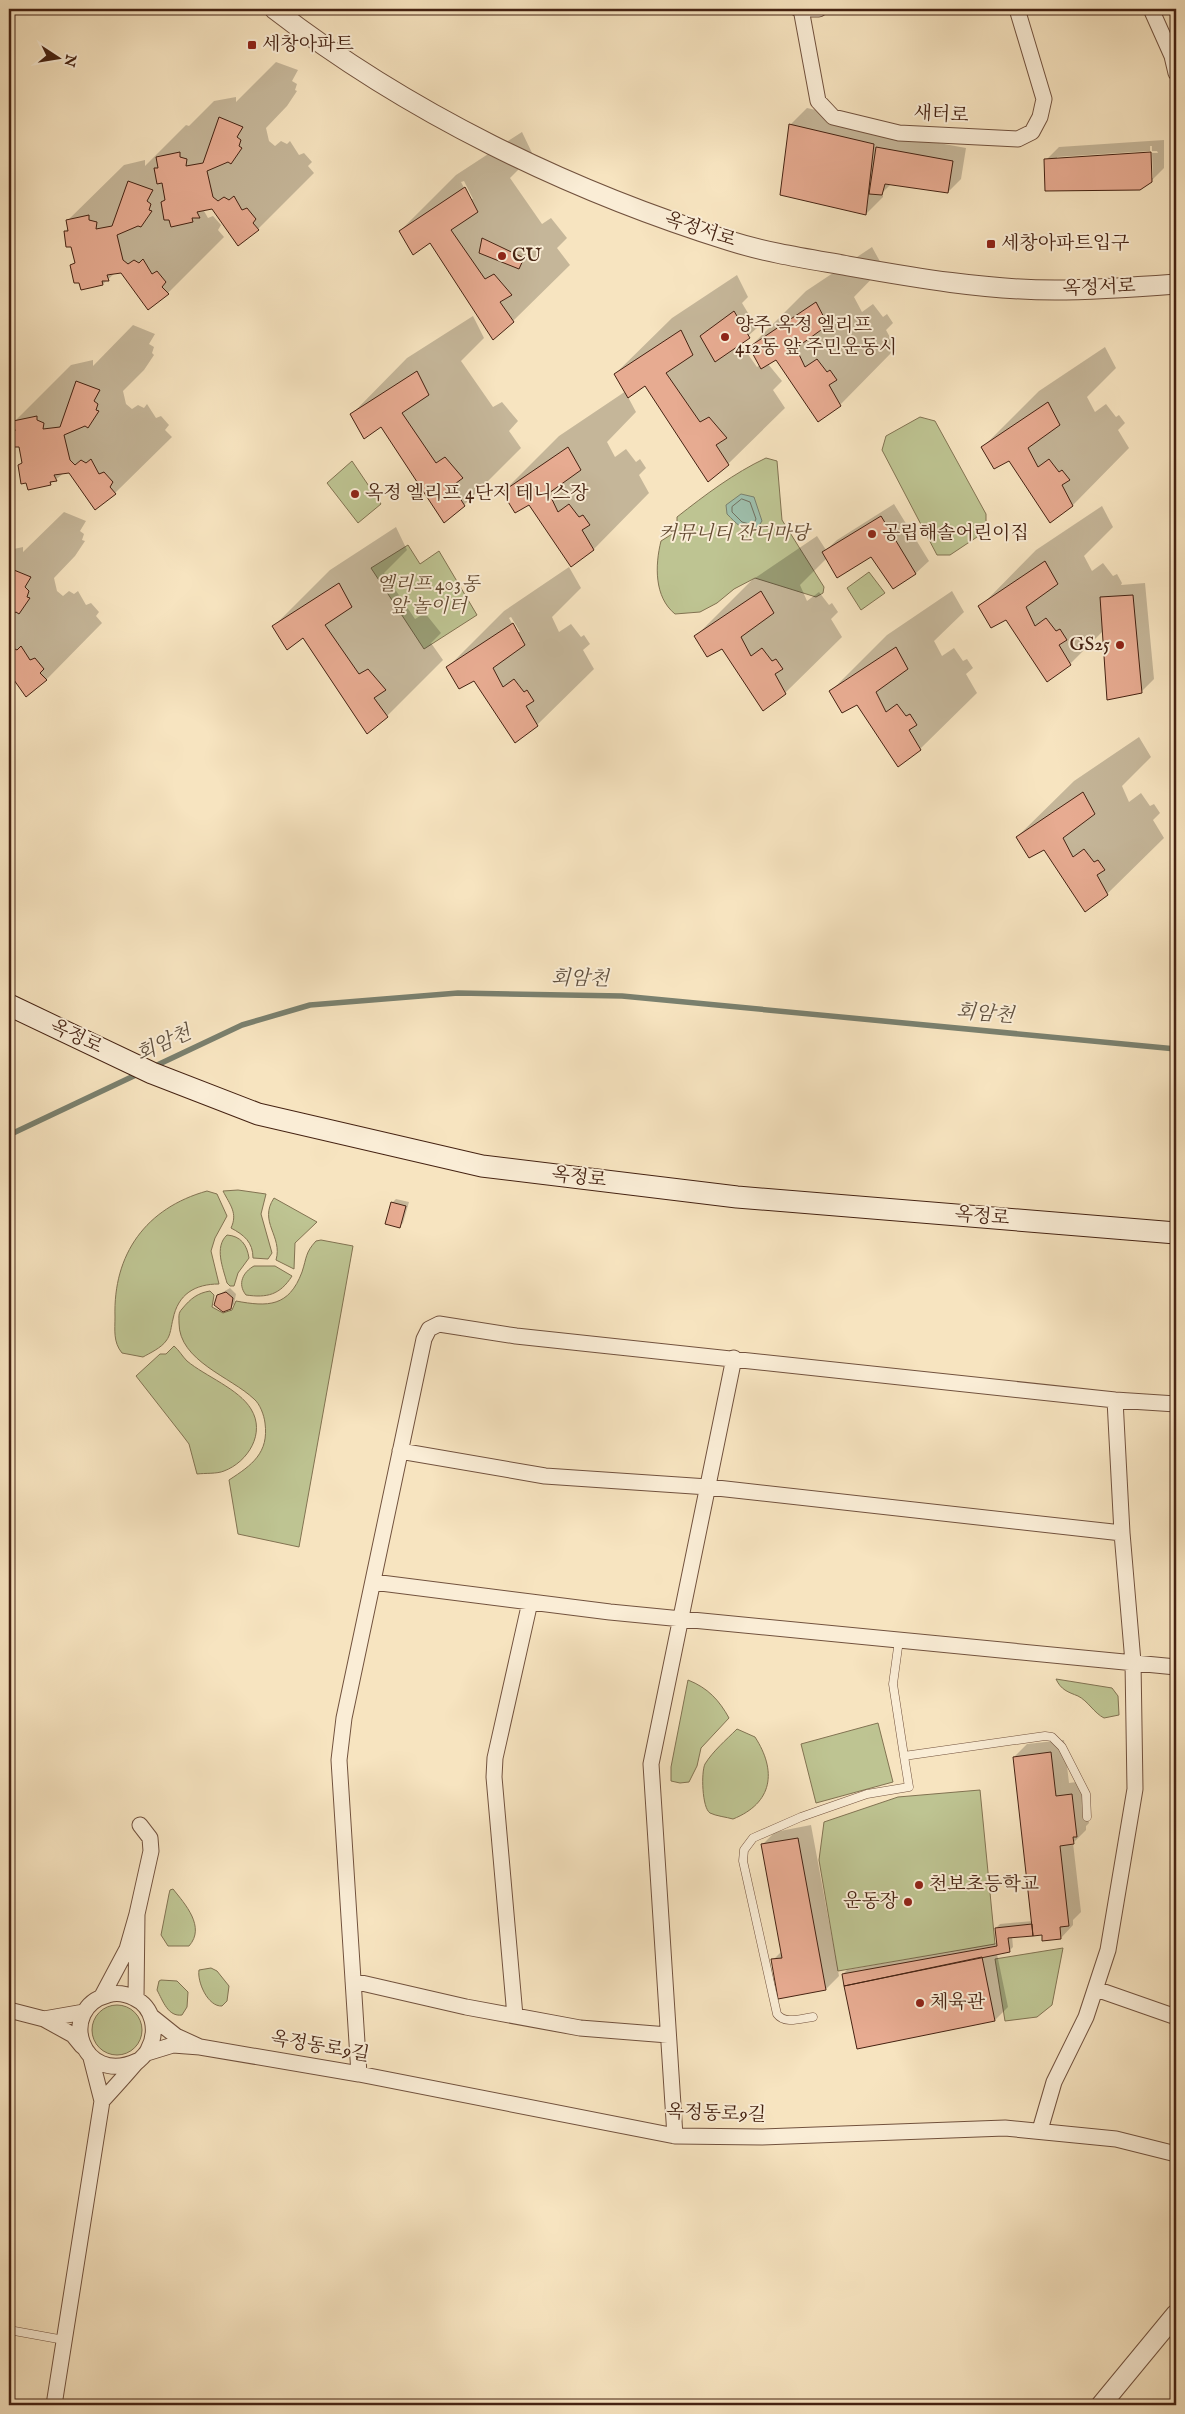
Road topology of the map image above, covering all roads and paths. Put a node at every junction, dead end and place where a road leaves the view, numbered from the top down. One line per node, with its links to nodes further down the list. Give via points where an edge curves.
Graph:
1 (274, 9): 7 (street, 옥정서로, via 385,85 486,142 631,207 732,242 823,262 986,286 1054,290)
2 (800, 9): 3 (street, 새터로); 4 (street, 새터로, via 818,101 833,117 898,133 1018,139 1032,132 1044,99)
3 (820, 9)
4 (1016, 9)
5 (1151, 9): 6 (street)
6 (1176, 73)
7 (1176, 284)
8 (9, 1004): 9 (main road, 옥정로, via 152,1073 258,1114 482,1166 737,1197)
9 (1176, 1233)
10 (734, 1358): 11 (street); 13 (street, via 516,1336 439,1324 429,1329 424,1339); 14 (street)
11 (1114, 1400): 12 (street); 15 (street)
12 (1176, 1404)
13 (400, 1451): 14 (street, via 545,1476); 16 (street)
14 (708, 1487): 15 (street); 18 (street)
15 (1122, 1533): 20 (street)
16 (373, 1582): 17 (street); 26 (street, via 344,1718 339,1760)
17 (530, 1602): 18 (street); 33 (street, via 495,1758 494,1777)
18 (682, 1619): 19 (street); 37 (street, via 651,1764)
19 (899, 1640): 20 (street); 22 (lane, via 893,1684)
20 (1133, 1662): 21 (street); 27 (street, via 1135,1789 1111,1939)
21 (1176, 1666)
22 (904, 1756): 23 (lane, via 1052,1737 1062,1747 1086,1794); 34 (lane, via 909,1787 867,1794 801,1816 753,1838 744,1850 743,1861 777,2014 788,2020)
23 (1087, 1817)
24 (140, 1825): 25 (street, via 150,1838 151,1851)
25 (137, 1914): 28 (street, via 127,1949); 29 (street)
26 (353, 1982): 33 (street); 41 (street)
27 (1096, 1989): 35 (street); 43 (street, via 1079,2034 1054,2082)
28 (102, 1996): 29 (street, via 113,1993); 31 (street)
29 (136, 1998): 32 (street)
30 (9, 2010): 36 (street)
31 (84, 2012): 36 (street); 39 (street, via 80,2036)
32 (151, 2016): 38 (street, via 176,2036); 40 (street, via 153,2035)
33 (515, 2016): 37 (street, via 580,2028)
34 (813, 2017)
35 (1176, 2017)
36 (44, 2018): 39 (street, via 73,2034)
37 (668, 2035): 44 (street)
38 (200, 2047): 40 (street, via 173,2045); 41 (street, 옥정동로9길)
39 (87, 2053): 40 (street, via 102,2065 114,2068 126,2067); 42 (street)
40 (142, 2057): 42 (street)
41 (359, 2074): 44 (street, 옥정동로9길)
42 (102, 2101): 48 (street)
43 (1040, 2130): 44 (street, 옥정동로9길, via 1005,2128 762,2137); 45 (street, 옥정동로9길, via 1116,2139)
44 (675, 2136)
45 (1176, 2154)
46 (1176, 2314): 50 (street)
47 (9, 2330): 48 (lane)
48 (64, 2340): 49 (street)
49 (54, 2405)
50 (1101, 2405)

